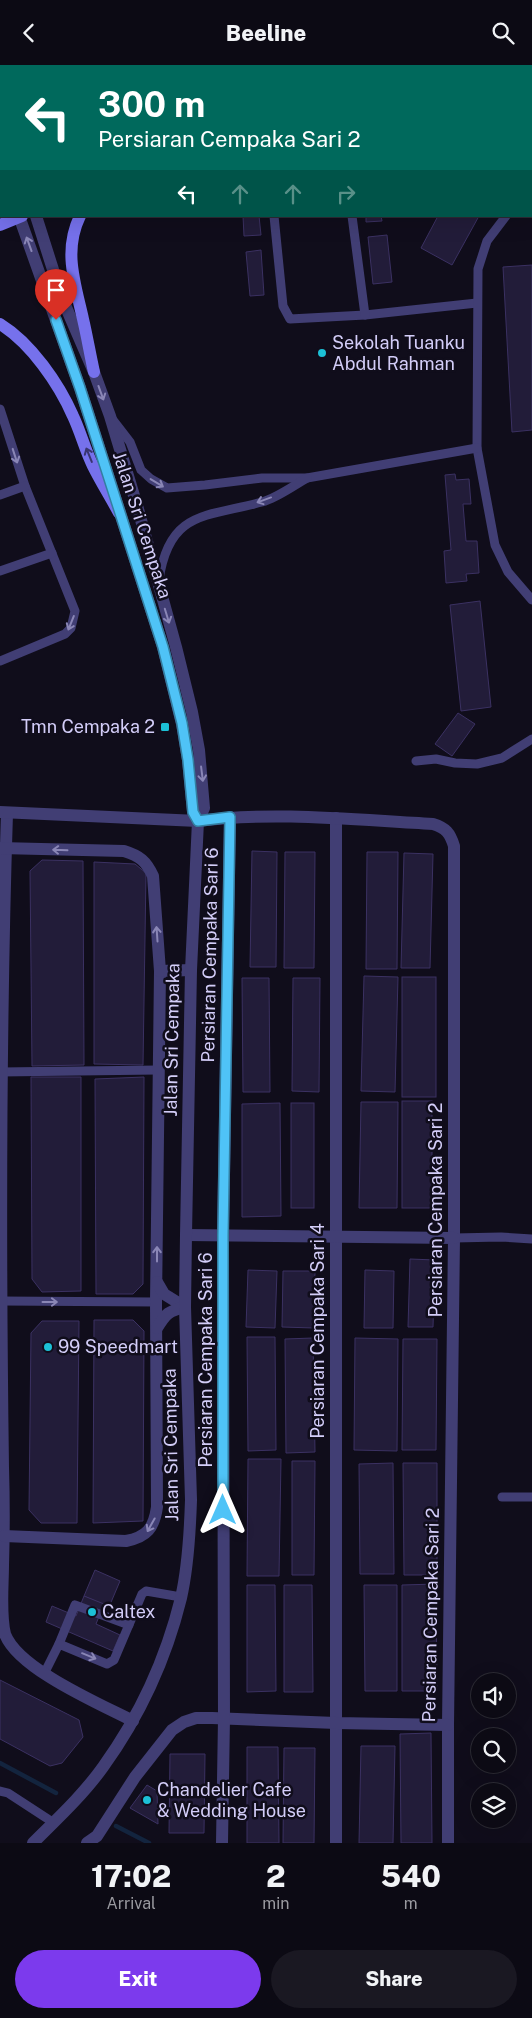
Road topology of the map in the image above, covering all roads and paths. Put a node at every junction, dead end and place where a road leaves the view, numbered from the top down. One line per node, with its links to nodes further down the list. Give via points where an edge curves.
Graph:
1 (20, 217): 7 (main road); 18 (street, Jalan Sri Cempaka, one-way to 1)
2 (36, 217): 11 (street, Jalan Sri Cempaka, via 62,299)
3 (80, 217): 11 (main road, via 74,229 71,267)
4 (274, 217): 9 (lane, via 283,306 290,319)
5 (352, 217): 9 (lane)
6 (505, 217): 8 (lane, via 487,241 478,269)
7 (0, 225)
8 (477, 303): 9 (lane); 14 (lane)
9 (366, 315)
10 (0, 324): 18 (main road, one-way to 10, via 93,466 56,384 28,348)
11 (94, 372): 13 (street, Jalan Sri Cempaka, one-way to 13)
12 (0, 409): 16 (lane, one-way to 16)
13 (110, 416): 15 (lane, one-way to 15, via 130,442 142,470 167,488 262,478); 21 (street, Jalan Sri Cempaka)
14 (477, 448): 15 (lane); 22 (lane, via 495,545 508,572)
15 (307, 478): 21 (lane, one-way to 21, via 265,501 199,516 180,529 162,563)
16 (25, 486): 17 (lane); 19 (lane)
17 (0, 495)
18 (120, 513): 29 (street, Jalan Sri Cempaka, via 172,682 188,760 193,812)
19 (52, 553): 20 (lane); 23 (lane, one-way to 23, via 75,611 71,628 65,634)
20 (0, 571)
21 (158, 585): 29 (street, Jalan Sri Cempaka, one-way to 29, via 199,750 204,808)
22 (532, 600)
23 (0, 661)
24 (532, 739): 25 (lane, via 502,758 477,764 436,759)
25 (416, 761)
26 (4, 813): 29 (street, Persiaran Cempaka Sari 2); 30 (street)
27 (230, 817): 28 (street, Persiaran Cempaka Sari 2); 29 (street, Persiaran Cempaka Sari 2); 36 (street, Persiaran Cempaka Sari 6)
28 (336, 818): 37 (street, Persiaran Cempaka Sari 4); 38 (street, Persiaran Cempaka Sari 2, via 433,824 444,827 451,835 454,846)
29 (198, 821): 31 (street, Jalan Sri Cempaka)
30 (3, 848): 32 (street, Jalan Sri Cempaka, one-way to 30, via 153,876 148,864 137,855 124,851); 34 (street)
31 (191, 970): 32 (street); 35 (street, Jalan Sri Cempaka)
32 (160, 971): 33 (street, Jalan Sri Cempaka)
33 (158, 1070): 34 (lane); 40 (street, Jalan Sri Cempaka, one-way to 33)
34 (1, 1071): 43 (street)
35 (186, 1235): 36 (street); 42 (street, Jalan Sri Cempaka)
36 (223, 1235): 37 (street); 52 (street, Persiaran Cempaka Sari 6)
37 (336, 1238): 38 (street); 54 (street, Persiaran Cempaka Sari 4)
38 (454, 1238): 39 (lane); 55 (street, Persiaran Cempaka Sari 2)
39 (532, 1239)
40 (157, 1282): 41 (street, Jalan Sri Cempaka); 42 (street, via 164,1294)
41 (156, 1303): 43 (lane, one-way to 41); 44 (street, Jalan Sri Cempaka)
42 (185, 1307): 44 (street, via 164,1316); 48 (street, Jalan Sri Cempaka, via 191,1500)
43 (1, 1308): 47 (street)
44 (157, 1328): 47 (street, Jalan Sri Cempaka, one-way to 47, via 157,1507 155,1520 148,1531 139,1539 126,1541)
45 (502, 1497): 46 (lane)
46 (532, 1497)
47 (3, 1542): 51 (street, via 2,1618 5,1633 20,1655)
48 (181, 1597): 49 (lane, via 146,1591); 53 (street, Jalan Sri Cempaka, via 165,1652)
49 (129, 1625): 50 (lane, one-way to 49, via 107,1664 114,1660); 50 (lane, via 75,1605)
50 (59, 1644): 51 (lane)
51 (44, 1674): 53 (street)
52 (224, 1718): 54 (street); 58 (street, via 196,1718 172,1731 135,1777); 60 (street, Persiaran Cempaka Sari 6)
53 (133, 1721): 57 (street, Jalan Sri Cempaka, via 102,1767)
54 (336, 1723): 55 (street); 61 (street, Persiaran Cempaka Sari 4)
55 (448, 1725): 62 (street, Persiaran Cempaka Sari 2)
56 (0, 1791): 57 (lane)
57 (54, 1823): 59 (street, Jalan Sri Cempaka)
58 (94, 1841)
59 (34, 1843)
60 (222, 1843)
61 (336, 1843)
62 (448, 1843)

